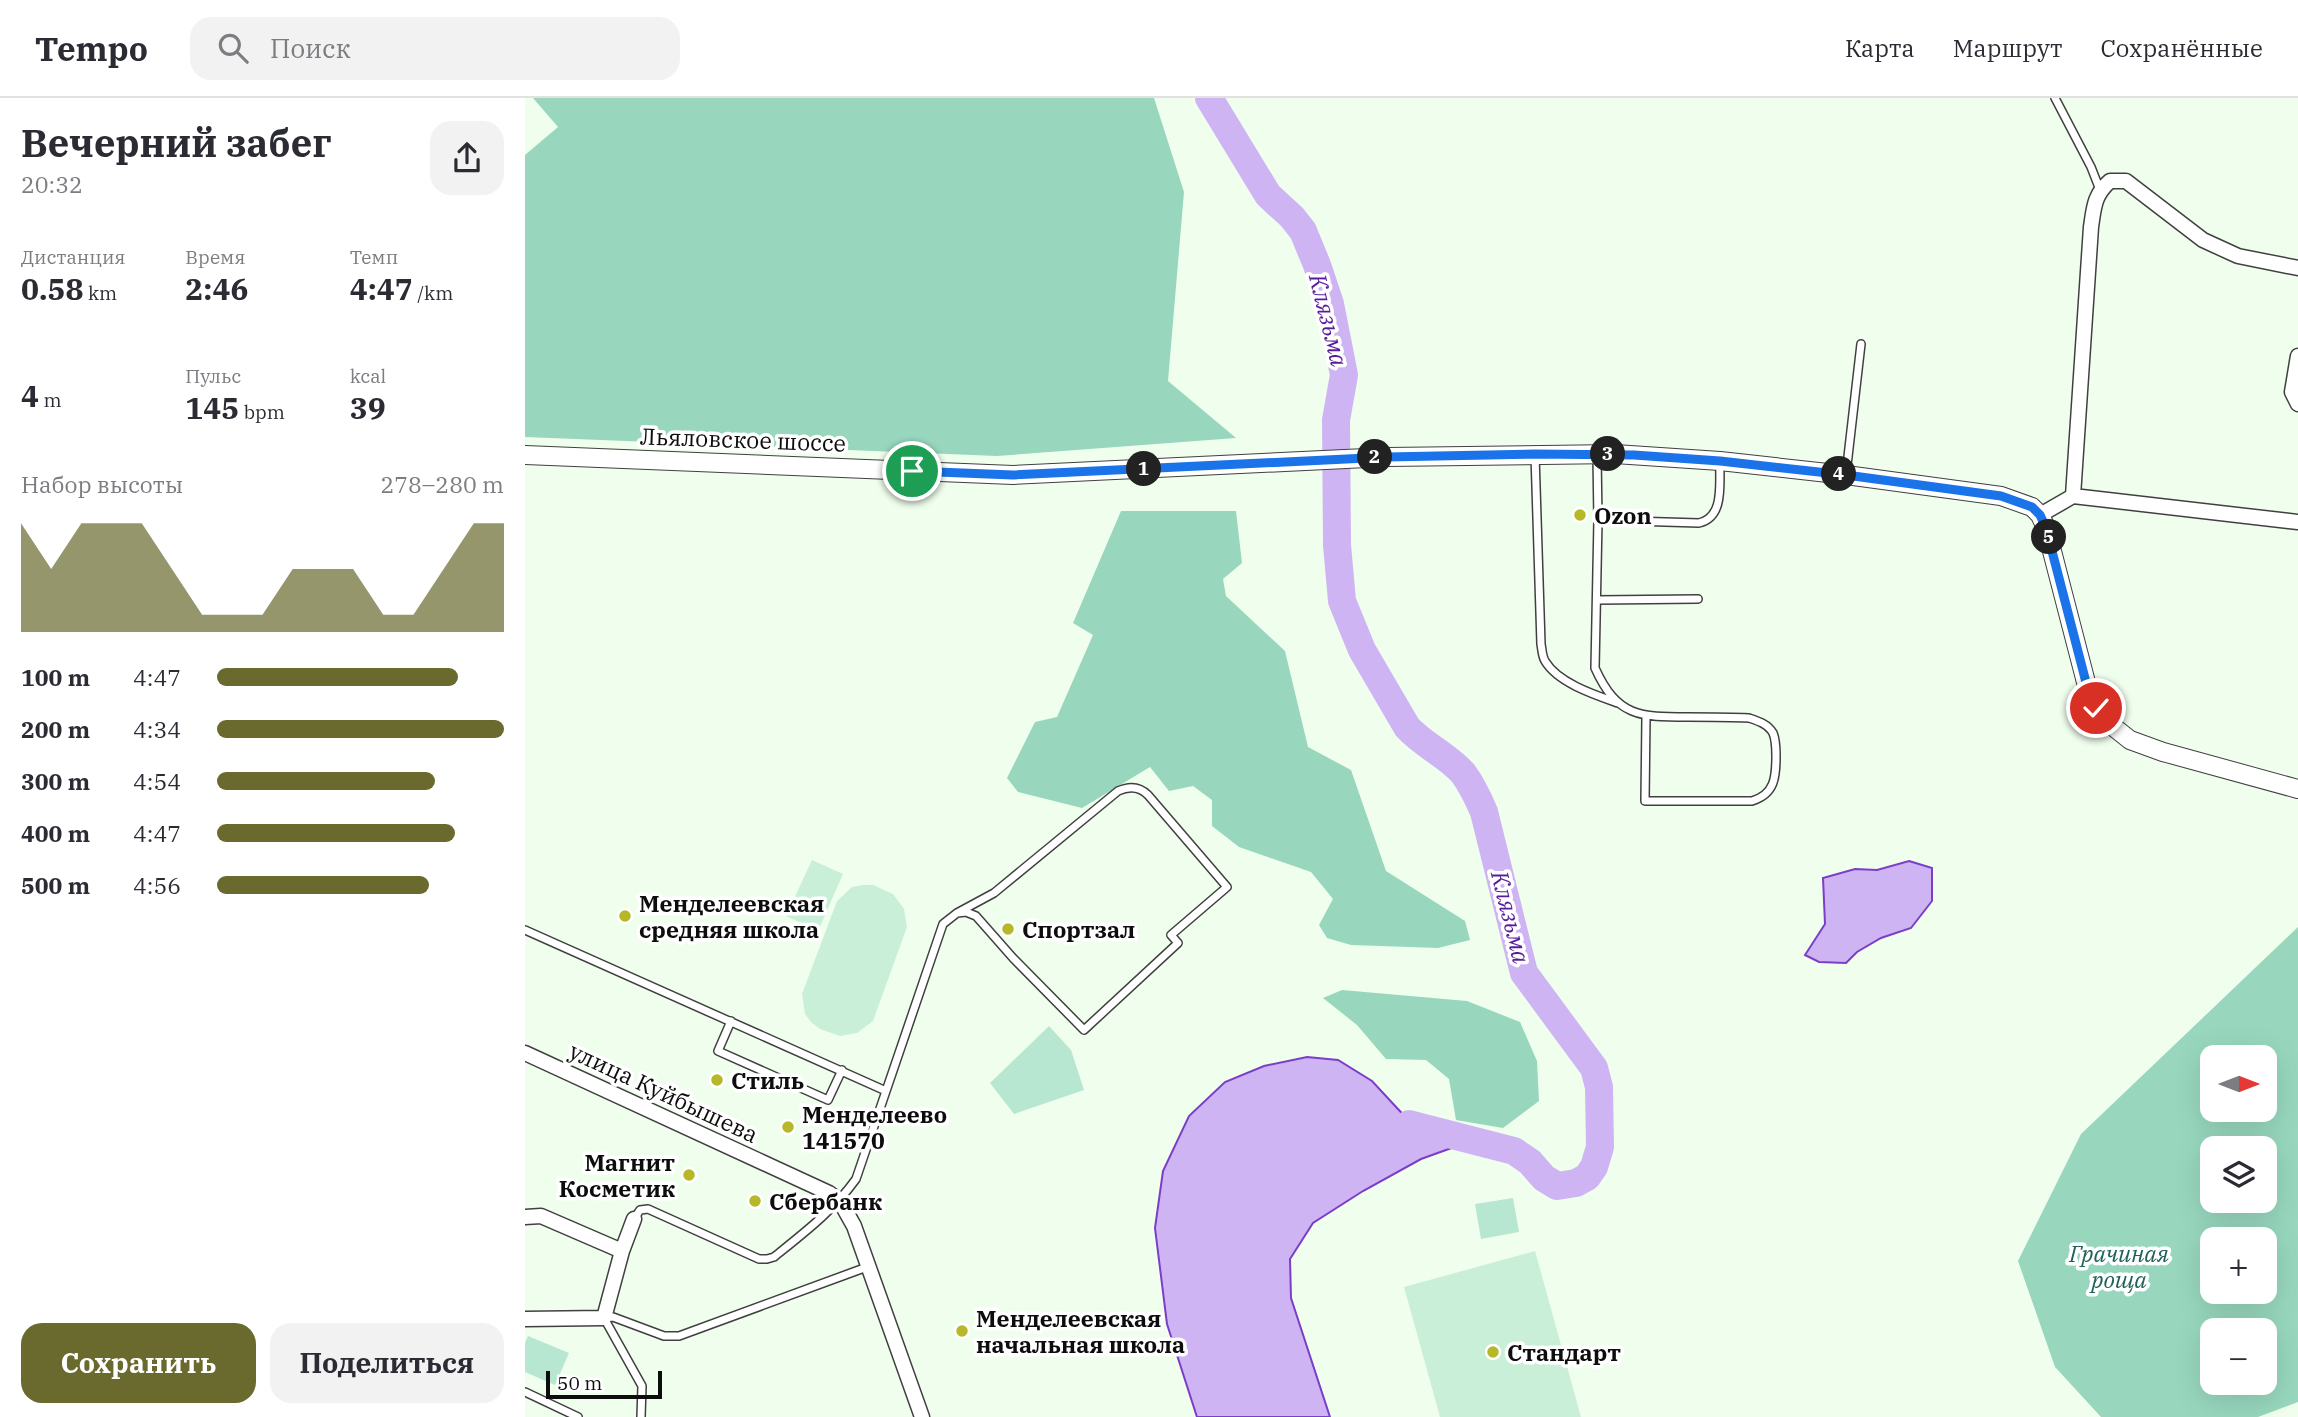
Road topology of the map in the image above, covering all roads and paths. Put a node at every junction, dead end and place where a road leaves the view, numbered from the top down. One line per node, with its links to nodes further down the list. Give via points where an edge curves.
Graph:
1 (2055, 98): 2 (lane)
2 (2100, 190): 3 (street, via 2110,181 2126,181 2203,240 2238,256); 12 (street, via 2091,227)
3 (2298, 268)
4 (1861, 344): 11 (lane)
5 (2298, 356): 6 (street, via 2292,392)
6 (2298, 404)
7 (525, 454): 8 (street, Льяловское шоссе, via 1013,475)
8 (1535, 454): 9 (street, Льяловское шоссе); 18 (lane, via 1545,660 1579,689)
9 (1597, 454): 10 (street, Льяловское шоссе); 14 (lane)
10 (1720, 461): 11 (street, Льяловское шоссе); 14 (lane, via 1718,501 1708,521)
11 (1846, 475): 13 (street, Льяловское шоссе, via 2001,496 2032,507)
12 (2073, 496): 13 (street); 15 (street)
13 (2040, 515): 20 (street, via 2088,690 2106,721 2130,740 2163,752)
14 (1598, 520): 17 (lane)
15 (2298, 522)
16 (1698, 599): 17 (lane)
17 (1597, 600): 18 (lane, via 1595,668 1604,688)
18 (1619, 704): 19 (lane)
19 (1646, 717): 19 (lane, via 1645,801 1752,801 1770,792 1776,775 1776,745 1763,723 1749,718)
20 (2298, 789)
21 (957, 913): 21 (lane, via 976,916 1084,1030 1178,943 1171,935 1227,887 1143,789 1125,788 994,893); 26 (lane, via 943,925)
22 (525, 930): 23 (lane)
23 (731, 1021): 25 (lane); 25 (lane, via 718,1051 828,1100)
24 (525, 1053): 27 (street, улица Куйбышева)
25 (842, 1070): 26 (lane)
26 (886, 1091): 27 (lane, via 856,1179)
27 (840, 1201): 29 (lane, via 767,1259 648,1209 640,1210); 31 (street)
28 (525, 1217): 30 (street, via 541,1216)
29 (635, 1219): 30 (street)
30 (622, 1251): 32 (street)
31 (867, 1267): 32 (lane, via 680,1336 664,1336 613,1317); 37 (street)
32 (604, 1318): 33 (street); 36 (lane, via 642,1386)
33 (525, 1319)
34 (525, 1392): 35 (lane)
35 (578, 1417)
36 (641, 1417)
37 (922, 1417)

